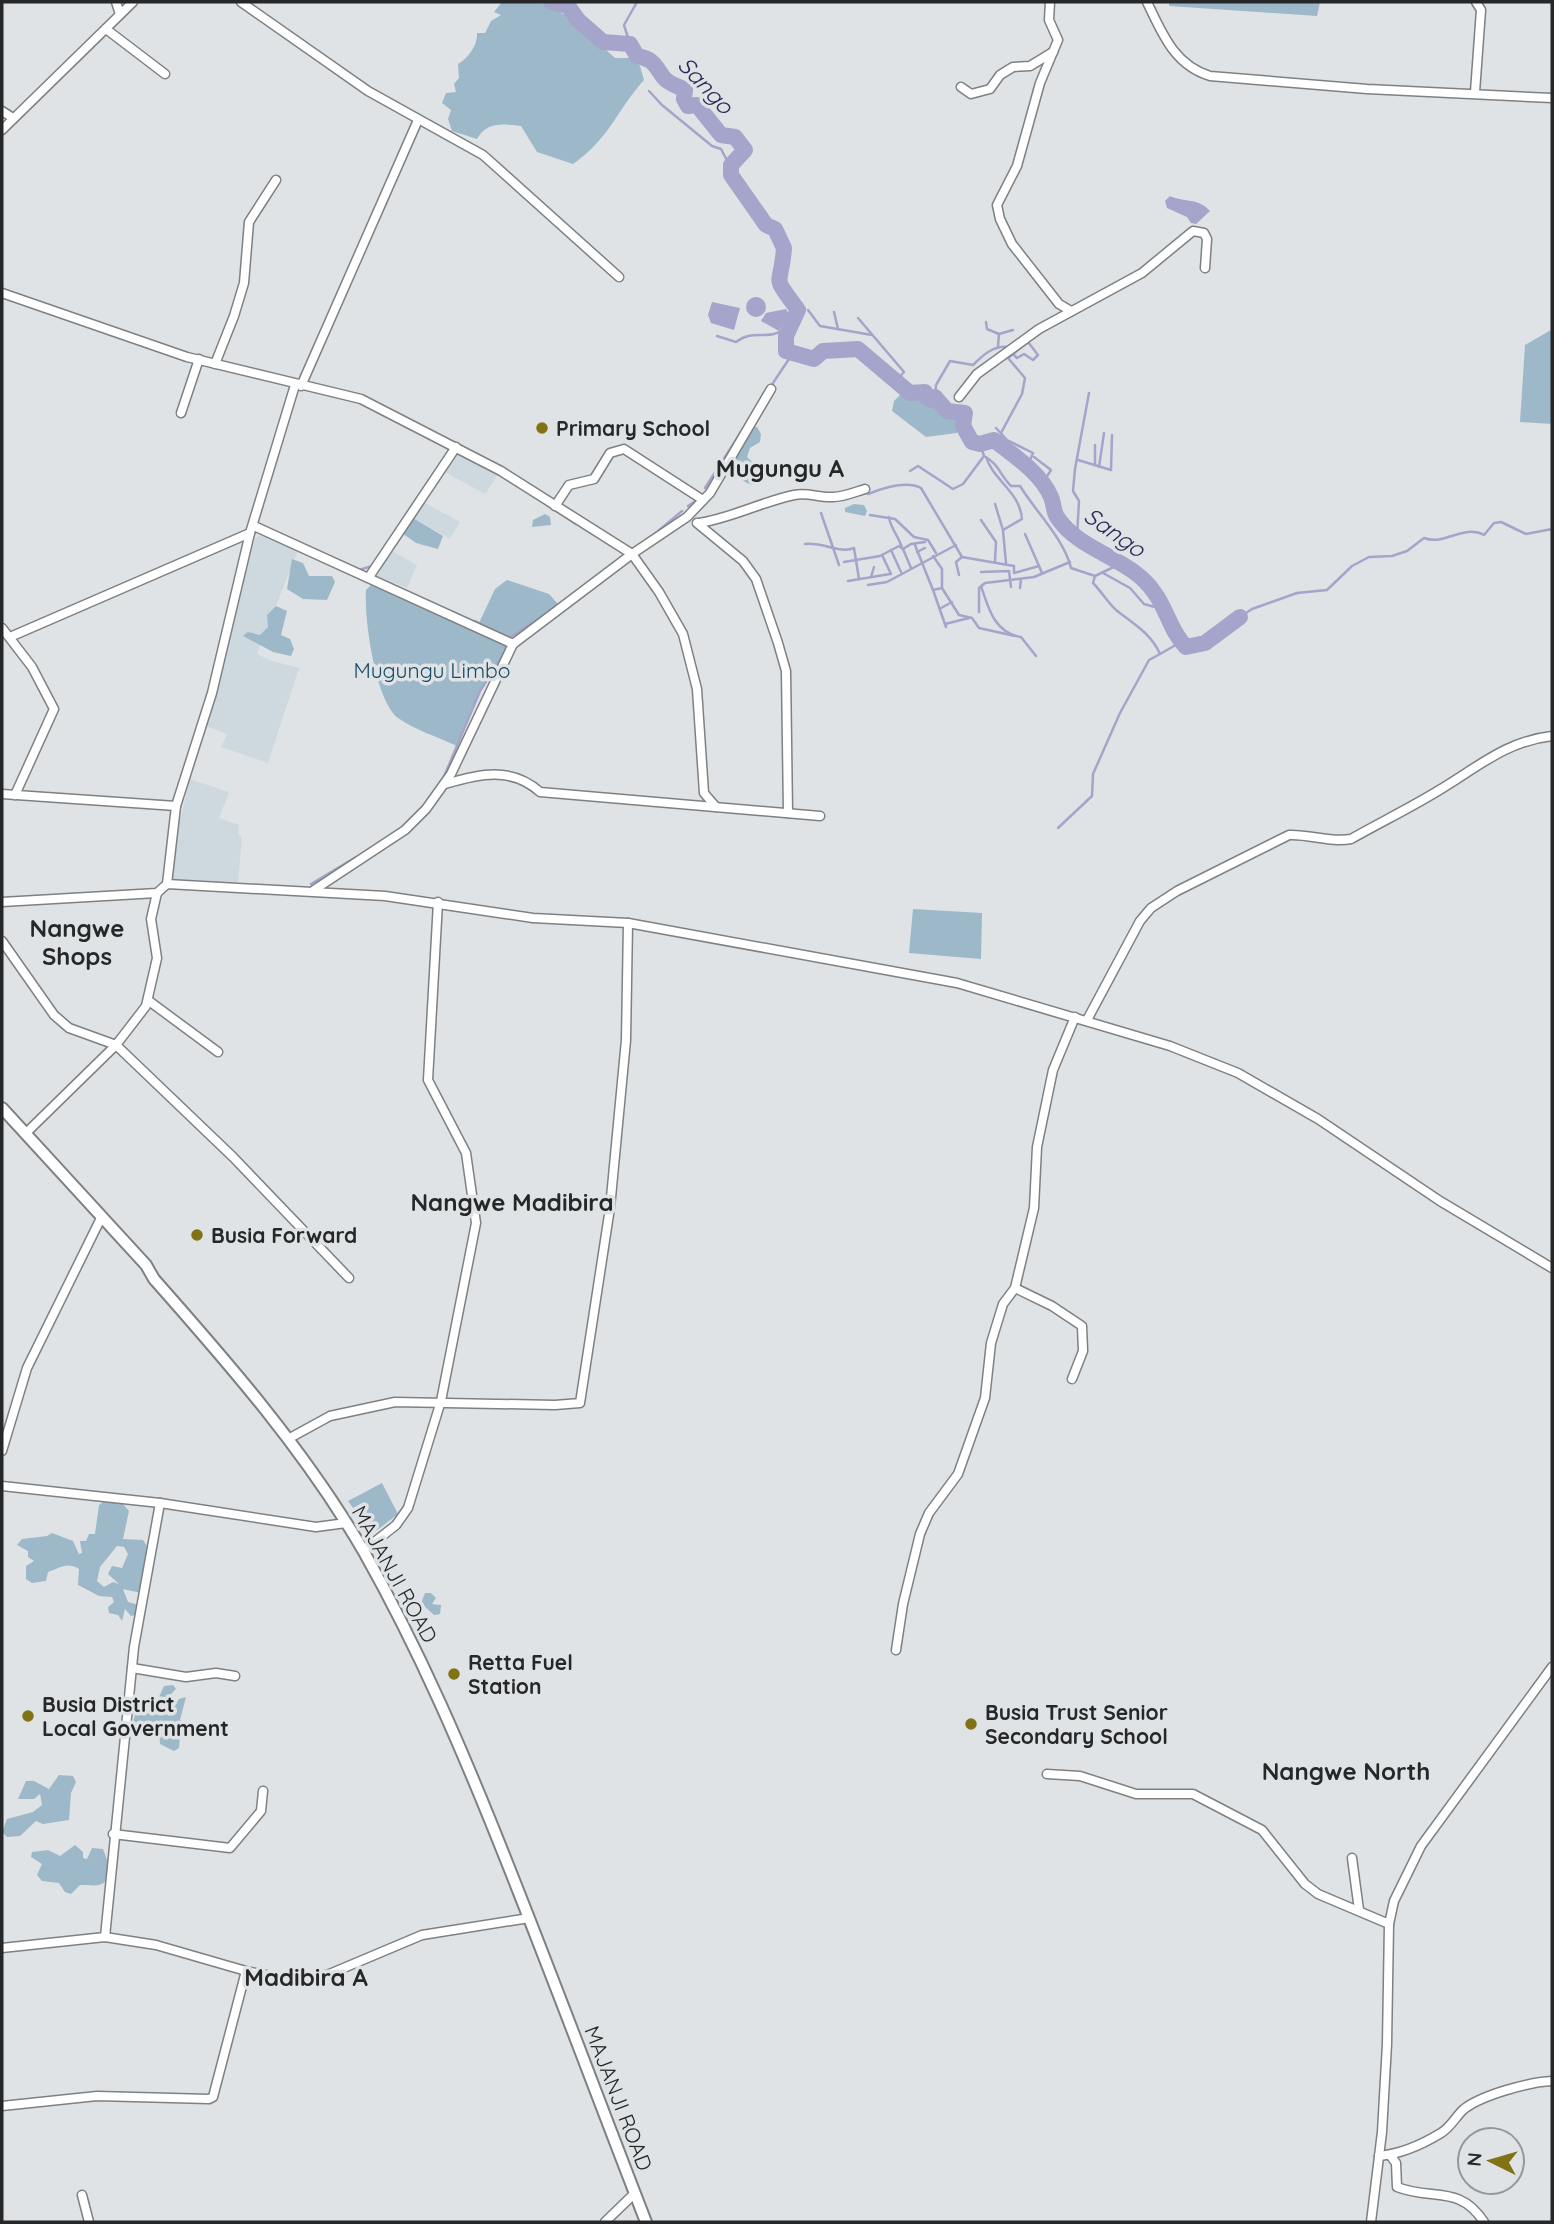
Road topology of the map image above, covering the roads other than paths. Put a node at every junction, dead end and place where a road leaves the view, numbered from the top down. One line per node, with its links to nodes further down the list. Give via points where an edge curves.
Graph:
1 (116, 2): 7 (street)
2 (133, 2): 7 (street)
3 (241, 2): 16 (street, via 368,91)
4 (1050, 2): 9 (street, via 1049,20 1058,40)
5 (1147, 2): 12 (street, via 1179,58 1210,76 1367,89)
6 (1476, 2): 12 (street, via 1482,10)
7 (120, 14): 8 (street)
8 (106, 29): 10 (street); 15 (street)
9 (1053, 52): 11 (street, via 1030,66 1013,67 994,80 990,89 971,93); 22 (street, via 1017,166 997,205 1012,244)
10 (165, 74)
11 (961, 88)
12 (1475, 92): 13 (street)
13 (1552, 97)
14 (2, 111): 15 (street)
15 (13, 118): 17 (street)
16 (418, 120): 20 (street, via 484,155); 27 (street)
17 (2, 130)
18 (275, 180): 26 (street, via 249,222 244,283)
19 (1205, 268): 23 (street, via 1206,239 1204,233 1193,231 1142,273)
20 (619, 277)
21 (2, 293): 25 (street)
22 (1059, 304): 23 (street); 24 (street)
23 (1071, 311): 24 (street)
24 (1059, 318): 29 (street, via 977,374)
25 (199, 359): 26 (street); 30 (street)
26 (215, 364): 27 (street)
27 (298, 386): 31 (street, via 361,399); 37 (street)
28 (771, 389): 33 (street)
29 (959, 397)
30 (181, 413)
31 (456, 447): 34 (street); 39 (street)
32 (865, 489): 36 (street, via 833,498 790,495 726,519)
33 (703, 500): 34 (street, via 624,449 610,453 594,479 569,485); 35 (street)
34 (555, 506): 38 (street)
35 (687, 517): 36 (street); 38 (street)
36 (697, 523): 51 (street, via 743,561 756,579 778,643 786,671)
37 (252, 529): 39 (street); 41 (street); 49 (street, via 212,693)
38 (632, 554): 42 (street); 45 (street, via 683,634 697,689)
39 (369, 577): 42 (street)
40 (2, 628): 41 (street)
41 (10, 637): 47 (street, via 54,709)
42 (513, 644): 44 (street)
43 (1552, 736): 62 (street, via 1526,739 1506,748 1352,839 1340,842 1289,835 1177,891 1140,921)
44 (445, 784): 48 (street, via 470,776 502,775 521,777 540,792); 54 (street, via 405,831)
45 (704, 793): 48 (street, via 699,802); 50 (street)
46 (2, 794): 47 (street)
47 (15, 794): 49 (street)
48 (691, 804): 50 (street)
49 (176, 806): 53 (street)
50 (716, 807): 51 (street)
51 (788, 813): 52 (street)
52 (820, 816)
53 (167, 884): 54 (street); 55 (street)
54 (314, 891): 57 (street)
55 (157, 893): 56 (street); 60 (street, via 151,919 157,957)
56 (2, 902)
57 (438, 902): 58 (street, via 533,918); 72 (street, via 428,1080 466,1153 476,1223)
58 (628, 923): 61 (street, via 957,983); 72 (street, via 626,1040 610,1208 580,1403)
59 (2, 941): 63 (street, via 54,1015 69,1028)
60 (149, 1000): 63 (street); 64 (street)
61 (1074, 1017): 62 (street); 70 (street, via 1045,1108 1037,1147 1034,1208)
62 (1087, 1020): 68 (street, via 1206,1059 1258,1083 1485,1230)
63 (116, 1045): 66 (street); 69 (street, via 233,1157)
64 (218, 1052)
65 (2, 1108): 66 (main road, MAJANJI ROAD)
66 (25, 1134): 67 (main road, MAJANJI ROAD)
67 (101, 1218): 73 (main road, MAJANJI ROAD, via 146,1265); 74 (street, via 22,1380)
68 (1552, 1268)
69 (349, 1278)
70 (1015, 1288): 71 (street, via 1082,1326 1083,1351); 79 (street, via 998,1317 977,1425 958,1474 920,1534)
71 (1072, 1379)
72 (441, 1401): 73 (street, via 363,1407 330,1416); 78 (street, via 408,1508 396,1525)
73 (288, 1439): 77 (main road, MAJANJI ROAD)
74 (2, 1451)
75 (2, 1486): 76 (street)
76 (160, 1503): 77 (street, via 316,1527); 81 (street)
77 (346, 1523): 78 (main road, MAJANJI ROAD)
78 (363, 1551): 88 (main road, MAJANJI ROAD, via 453,1728)
79 (897, 1650)
80 (1552, 1667): 89 (street, via 1421,1846 1400,1886)
81 (132, 1668): 82 (street, via 186,1677); 85 (street)
82 (235, 1676)
83 (1047, 1774): 87 (street, via 1080,1776 1136,1794 1193,1794 1262,1830 1318,1894)
84 (263, 1791): 85 (street, via 261,1811 230,1848)
85 (113, 1834): 90 (street)
86 (1352, 1858): 87 (street)
87 (1359, 1910): 89 (street)
88 (529, 1917): 92 (street, via 422,1935 327,1975 290,1980); 97 (main road, MAJANJI ROAD)
89 (1388, 1924): 96 (street)
90 (105, 1937): 91 (street); 92 (street, via 195,1954)
91 (2, 1948)
92 (246, 1971): 94 (street, via 209,2099 97,2096)
93 (1552, 2081): 95 (street, via 1488,2096 1465,2109 1442,2132)
94 (2, 2106)
95 (1390, 2155): 96 (street); 103 (street, via 1400,2189 1456,2197 1475,2208)
96 (1380, 2156): 102 (street)
97 (635, 2193): 100 (street); 101 (main road, MAJANJI ROAD)
98 (82, 2195): 99 (street)
99 (89, 2222)
100 (605, 2222)
101 (646, 2222)
102 (1371, 2222)
103 (1484, 2222)

